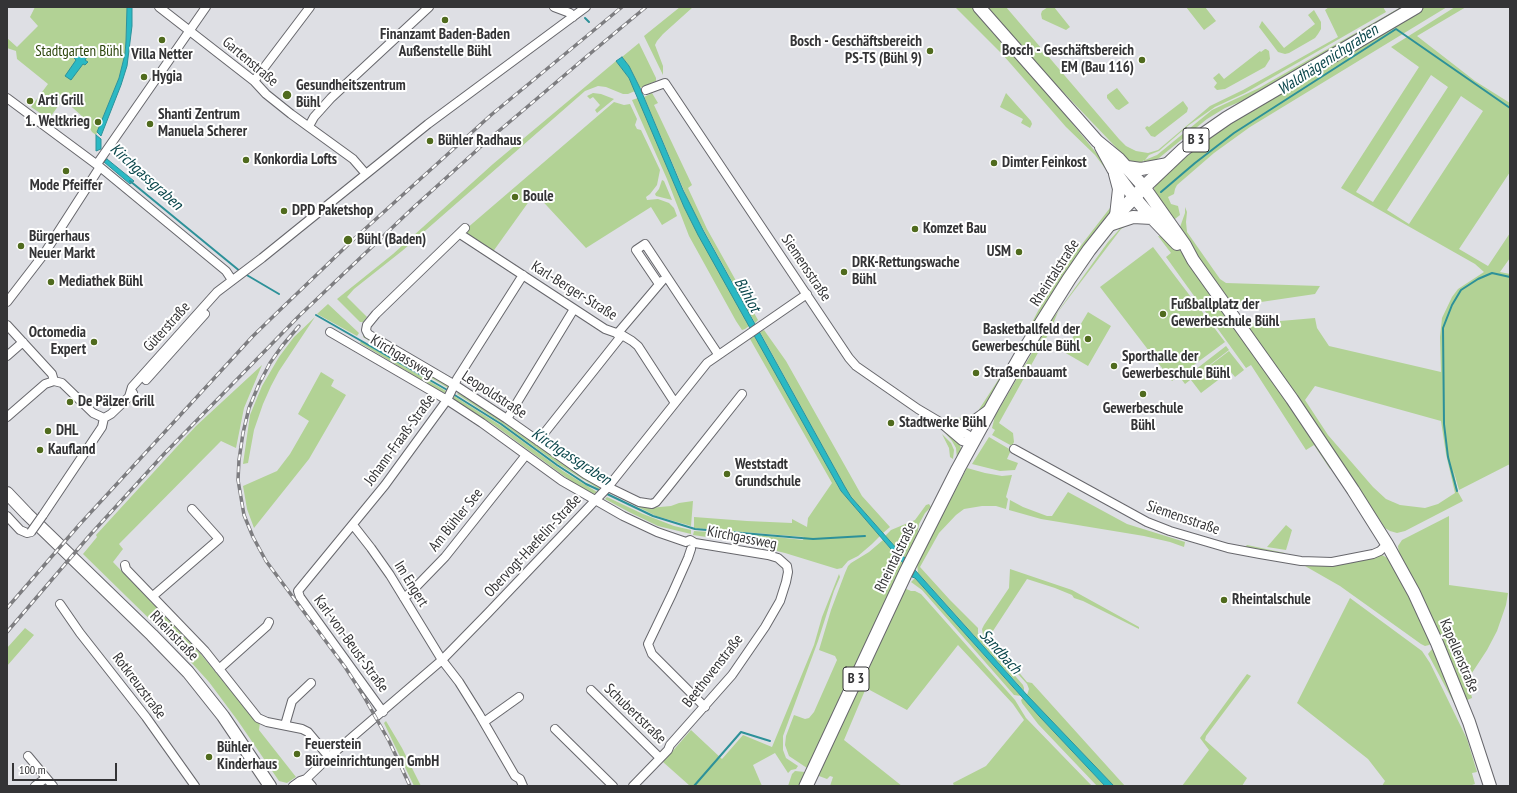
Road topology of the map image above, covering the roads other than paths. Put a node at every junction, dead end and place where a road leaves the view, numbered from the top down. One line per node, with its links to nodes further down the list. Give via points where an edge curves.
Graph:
1 (158, 7): 10 (street, Gartenstraße)
2 (206, 7): 10 (street)
3 (310, 7): 11 (street)
4 (428, 7): 14 (street, via 331,98)
5 (554, 7): 9 (street, via 570,13)
6 (586, 7): 9 (street, Güterstraße)
7 (979, 7): 15 (street)
8 (1416, 7): 17 (main road, Rheintalstraße / B 3, via 1226,118)
9 (573, 17): 20 (street, Güterstraße, via 428,124)
10 (190, 31): 11 (street, Gartenstraße); 16 (street)
11 (254, 81): 14 (street, Gartenstraße, via 266,94)
12 (646, 90): 30 (street, Siemensstraße, via 665,83)
13 (7, 98): 16 (street)
14 (309, 126): 20 (street, Gartenstraße, via 353,160)
15 (1097, 141): 18 (street); 19 (street)
16 (100, 161): 26 (street, via 226,271); 31 (street, via 44,254)
17 (1168, 164): 18 (street, via 1141,169); 21 (main road, Rheintalstraße / B 3)
18 (1127, 167): 21 (street)
19 (1113, 169): 22 (street); 24 (street, via 1118,189)
20 (366, 174): 26 (street, Güterstraße)
21 (1144, 187): 22 (main road, Rheintalstraße / B 3); 25 (street)
22 (1134, 197): 23 (street); 24 (main road, Rheintalstraße / B 3)
23 (1152, 218): 24 (street, via 1132,217); 25 (street)
24 (1112, 221): 44 (main road, Rheintalstraße / B 3, via 1069,279)
25 (1193, 260): 60 (street, Kapellenstraße, via 1292,399)
26 (238, 275): 45 (street, Güterstraße, via 217,292 132,387 129,397)
27 (523, 275): 32 (street, Karl-Berger-Straße); 34 (street, Karl-Berger-Straße, via 462,231 376,314); 41 (street, Johann-Fraaß-Straße)
28 (666, 276): 29 (street); 29 (street, via 645,244 636,250); 38 (street)
29 (659, 284): 36 (street)
30 (806, 294): 38 (street, Obervogt-Haefelin-Straße); 48 (street, Siemensstraße, via 856,366)
31 (7, 302)
32 (574, 308): 36 (street, Karl-Berger-Straße, via 605,329); 47 (street)
33 (7, 325): 37 (street)
34 (366, 330): 41 (street, Leopoldstraße, via 368,334)
35 (330, 332): 41 (street, Kirchgassweg)
36 (620, 334): 43 (street, Karl-Berger-Straße, via 638,346); 50 (street)
37 (23, 342): 39 (street); 40 (street, via 52,374)
38 (718, 354): 43 (street, Obervogt-Haefelin-Straße, via 707,363)
39 (7, 356)
40 (54, 381): 45 (street, via 65,386 93,413); 46 (street, via 45,384)
41 (451, 393): 47 (street, Leopoldstraße); 53 (street, Kirchgassweg, via 482,423); 59 (street, Johann-Fraaß-Straße)
42 (742, 394): 54 (street, Leopoldstraße, via 656,502 640,502)
43 (674, 403): 54 (street, Obervogt-Haefelin-Straße)
44 (993, 405): 49 (street, via 972,421); 51 (main road, Rheintalstraße / B 3)
45 (108, 416): 58 (street, Güterstraße, bridge, via 31,532 20,530)
46 (7, 418)
47 (507, 419): 50 (street, Leopoldstraße)
48 (940, 422): 49 (street, Siemensstraße); 51 (street, via 962,441)
49 (952, 425): 51 (street, Siemensstraße, via 968,435)
50 (538, 441): 54 (street, Leopoldstraße)
51 (972, 444): 93 (main road, Rheintalstraße / B 3, via 912,559)
52 (1014, 449): 60 (street, Siemensstraße, via 1147,522 1228,548 1301,561 1332,562 1373,554)
53 (526, 455): 56 (street, Kirchgassweg, via 562,481); 66 (street, Am Bühler See, via 445,557)
54 (607, 488): 56 (street, Obervogt-Haefelin-Straße)
55 (7, 493): 87 (street, Rheinstraße, via 188,672 223,716)
56 (597, 499): 61 (street, Kirchgassweg, via 651,529); 69 (street, Obervogt-Haefelin-Straße)
57 (192, 509): 65 (street, via 219,539)
58 (7, 516)
59 (353, 525): 64 (street, Johann-Fraaß-Straße); 66 (street, Im Engert)
60 (1387, 544): 94 (street, Kapellenstraße, via 1414,593 1446,662 1470,722)
61 (690, 545): 62 (street, Kirchgassweg, via 752,551); 74 (street, via 675,588 648,644 652,654)
62 (783, 561): 74 (street, Beethovenstraße, via 788,572 776,610 732,676)
63 (125, 565): 65 (street)
64 (298, 591): 75 (street, Karl-von-Beust-Straße)
65 (153, 596): 70 (street)
66 (404, 598): 69 (street, Im Engert)
67 (60, 604): 86 (street, Rotkreuzstraße)
68 (269, 622): 70 (street)
69 (442, 660): 75 (street, Obervogt-Haefelin-Straße); 76 (street)
70 (219, 669): 77 (street, via 258,718)
71 (311, 683): 77 (street, via 292,701)
72 (591, 690): 81 (street, Schubertstraße)
73 (518, 697): 76 (street)
74 (705, 707): 81 (street, Beethovenstraße)
75 (383, 712): 80 (street, Obervogt-Haefelin-Straße)
76 (484, 722): 90 (street, via 515,776)
77 (285, 725): 80 (street, via 308,732)
78 (555, 729): 91 (street)
79 (28, 756): 82 (street)
80 (329, 757): 83 (street, Obervogt-Haefelin-Straße)
81 (660, 758): 92 (street, Beethovenstraße)
82 (46, 778): 84 (street); 85 (street)
83 (304, 783): 88 (street, Obervogt-Haefelin-Straße, via 300,781); 89 (street)
84 (36, 786)
85 (53, 786)
86 (195, 786)
87 (270, 786)
88 (292, 786)
89 (312, 786)
90 (524, 786)
91 (613, 786)
92 (633, 786)
93 (806, 786)
94 (1490, 786)

